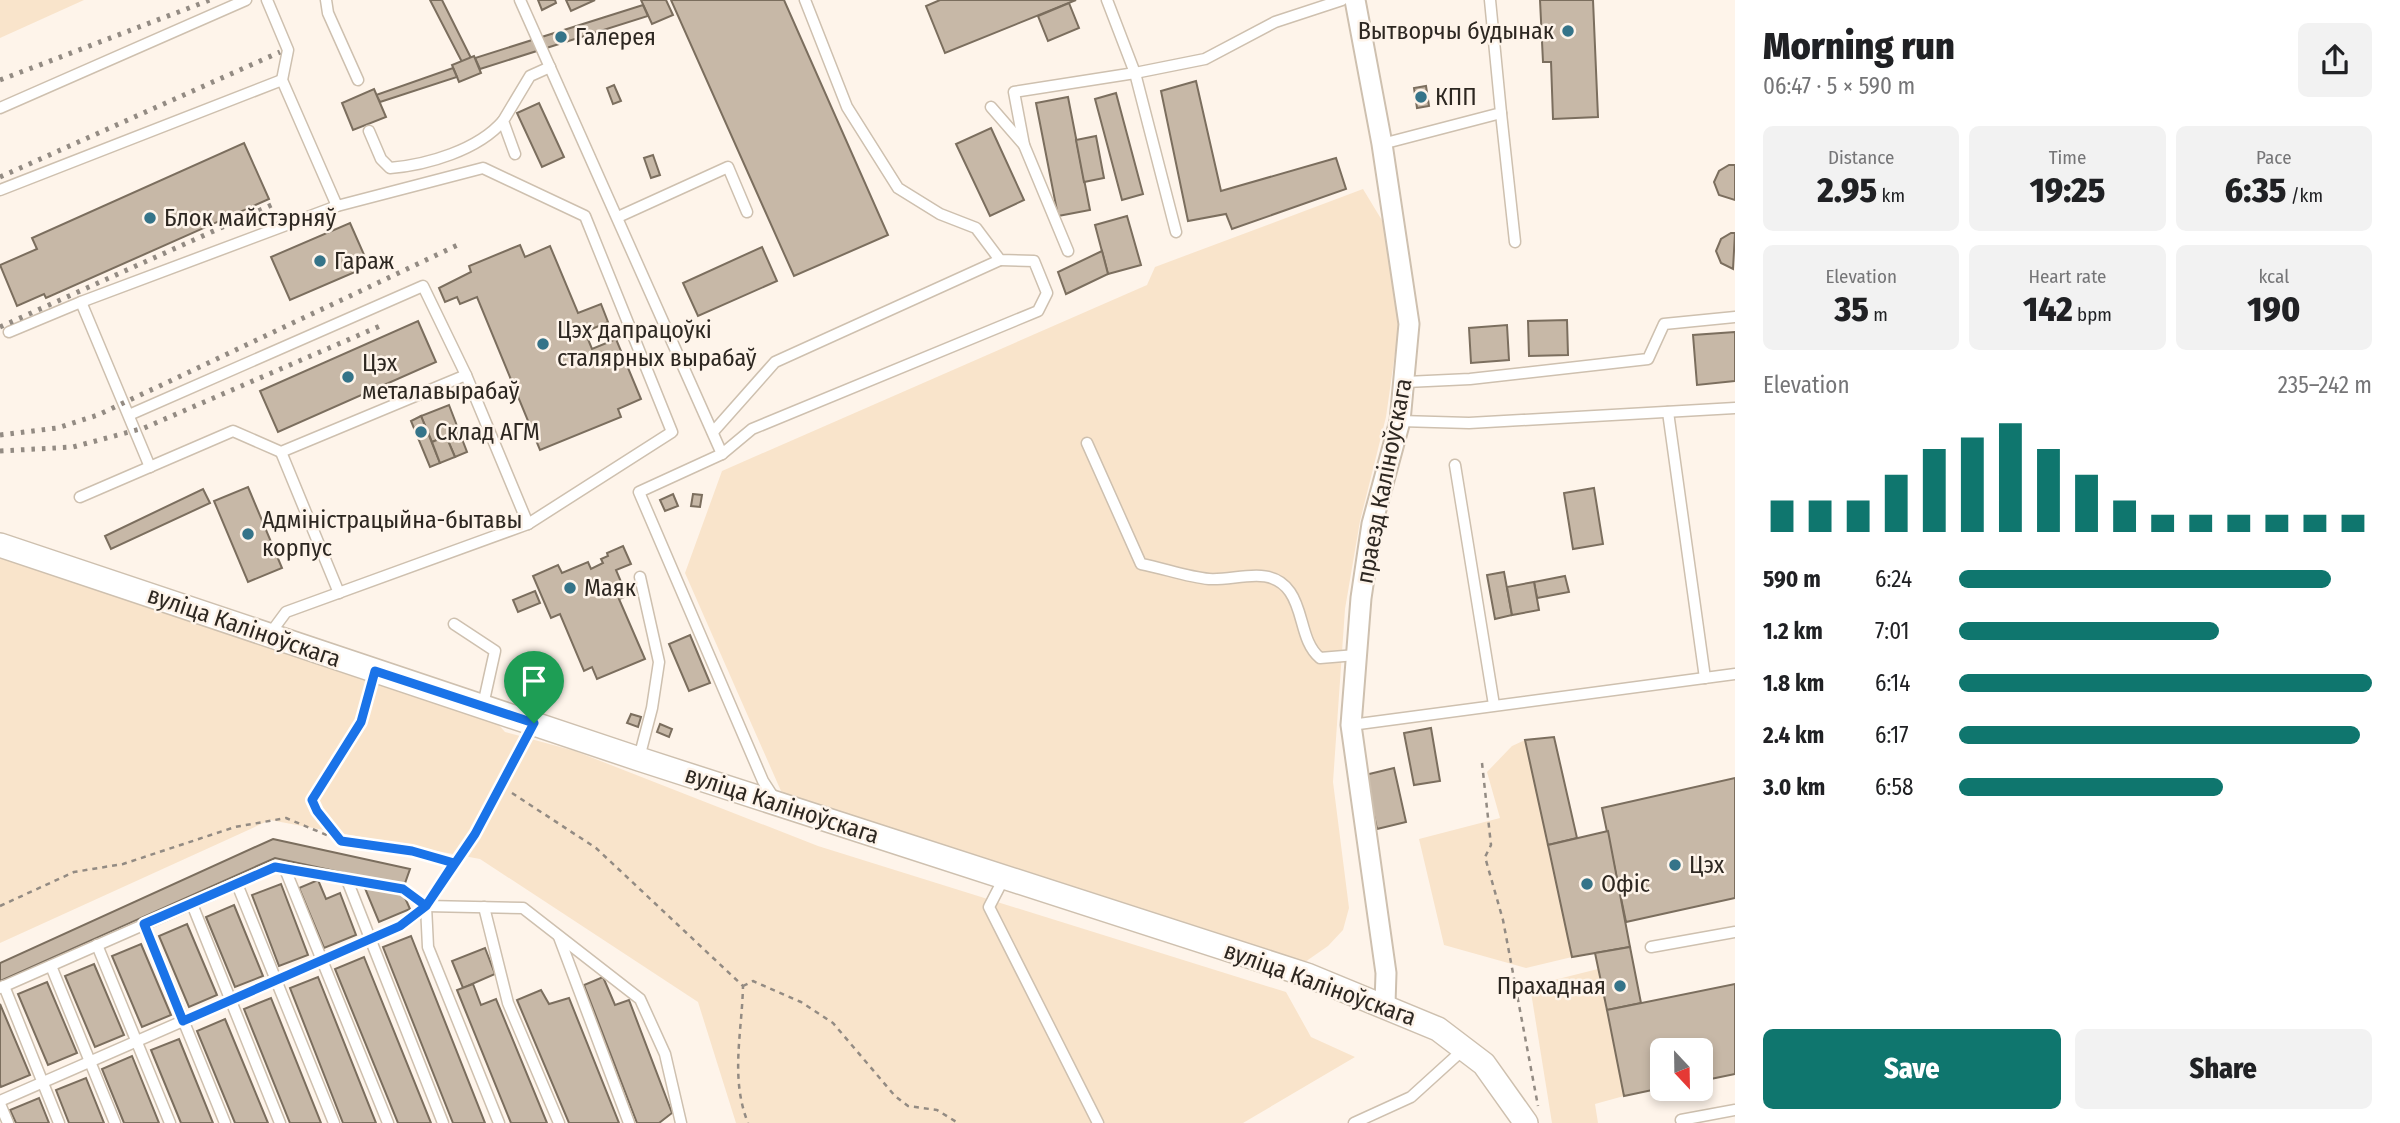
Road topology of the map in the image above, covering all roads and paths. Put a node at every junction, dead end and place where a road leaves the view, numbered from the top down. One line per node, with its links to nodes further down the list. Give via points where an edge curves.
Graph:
1 (246, 0): 15 (lane)
2 (267, 0): 12 (lane, via 288,50)
3 (326, 0): 13 (lane)
4 (520, 0): 10 (lane)
5 (805, 0): 29 (lane, via 847,107 898,188 976,229)
6 (1107, 0): 11 (lane)
7 (1342, 0): 11 (lane, via 1275,22 1205,59)
8 (1356, 0): 19 (street, праезд Каліноўскага)
9 (1490, 0): 16 (lane)
10 (550, 66): 17 (lane, via 530,76); 25 (lane)
11 (1135, 73): 20 (lane, via 1014,92); 26 (lane)
12 (282, 80): 22 (lane); 23 (lane)
13 (358, 80)
14 (991, 107): 20 (lane)
15 (0, 108)
16 (1501, 113): 19 (lane); 27 (lane)
17 (503, 121): 18 (lane, via 493,133 469,146 398,168 390,168 381,159); 21 (lane)
18 (369, 131)
19 (1382, 144): 34 (street, праезд Каліноўскага, via 1409,324)
20 (1024, 145): 28 (lane)
21 (515, 154)
22 (0, 190)
23 (337, 206): 30 (lane); 46 (lane, via 483,168 585,216 672,432)
24 (747, 212): 25 (lane, via 728,167)
25 (618, 217): 39 (lane)
26 (1176, 232)
27 (1515, 242)
28 (1068, 251)
29 (1000, 260): 39 (lane, via 775,362); 42 (lane, via 1034,261 1047,293 1038,311 752,429)
30 (81, 302): 32 (lane); 37 (lane)
31 (1735, 317): 34 (lane, via 1664,324 1648,359)
32 (9, 332)
33 (466, 375): 37 (lane, via 424,286); 41 (lane); 46 (lane)
34 (1406, 382): 38 (street, праезд Каліноўскага)
35 (1735, 408): 36 (lane)
36 (1668, 412): 38 (lane); 55 (lane)
37 (129, 415): 44 (lane)
38 (1400, 421): 52 (street, праезд Каліноўскага, via 1372,524)
39 (713, 432): 42 (lane)
40 (1087, 443): 52 (lane, via 1141,564 1209,579 1268,576 1281,582 1296,603 1312,651 1320,659)
41 (281, 452): 44 (lane, via 233,431); 49 (lane)
42 (722, 454): 63 (lane, via 639,492 763,780)
43 (1455, 465): 56 (lane)
44 (150, 467): 45 (lane)
45 (79, 497)
46 (528, 524): 49 (lane)
47 (0, 545): 51 (street, вуліца Каліноўскага)
48 (640, 577): 60 (lane, via 659,662)
49 (339, 593): 51 (lane, via 286,612)
50 (454, 624): 57 (lane, via 495,651)
51 (269, 636): 53 (street, вуліца Каліноўскага)
52 (1356, 655): 59 (street, праезд Каліноўскага)
53 (375, 671): 57 (street, вуліца Каліноўскага); 64 (path, via 361,722 312,800)
54 (1735, 674): 55 (lane)
55 (1704, 678): 56 (lane)
56 (1494, 705): 59 (lane)
57 (483, 706): 58 (street, вуліца Каліноўскага)
58 (534, 723): 60 (street, вуліца Каліноўскага); 62 (lane)
59 (1351, 725): 86 (street, праезд Каліноўскага, via 1386,974)
60 (639, 759): 63 (street, вуліца Каліноўскага)
61 (1482, 763): 94 (path, via 1491,845 1485,857 1503,919)
62 (500, 786): 65 (lane); 83 (path, via 596,848)
63 (778, 804): 67 (street, вуліца Каліноўскага)
64 (341, 841): 65 (path, via 412,851); 71 (path, via 286,818 235,827 123,864 75,872)
65 (454, 863): 72 (lane)
66 (285, 869): 68 (lane); 69 (lane, via 275,867); 80 (lane)
67 (1004, 878): 86 (street, вуліца Каліноўскага); 111 (lane, via 989,907)
68 (347, 880): 72 (lane, via 403,889); 77 (lane)
69 (237, 884): 70 (lane); 82 (lane)
70 (192, 904): 74 (lane); 85 (lane)
71 (0, 906)
72 (426, 906): 73 (lane); 77 (lane, via 400,926); 105 (lane, via 429,947)
73 (484, 907): 76 (lane, via 523,908); 106 (lane, via 508,1003)
74 (144, 924): 78 (lane); 87 (lane)
75 (1735, 932): 79 (lane)
76 (558, 935): 107 (lane); 108 (lane, via 640,999 665,1054)
77 (370, 939): 80 (lane); 104 (lane)
78 (97, 945): 81 (lane); 88 (lane)
79 (1651, 947)
80 (322, 960): 82 (lane); 103 (lane)
81 (51, 965): 84 (lane); 90 (lane)
82 (276, 980): 85 (lane); 102 (lane)
83 (743, 986): 109 (path, via 737,1072); 110 (path, via 753,981 818,1012 833,1023 895,1096 908,1106 937,1110)
84 (2, 987): 91 (lane)
85 (230, 1000): 87 (lane); 101 (lane)
86 (1384, 1004): 89 (street, вуліца Каліноўскага, via 1438,1029)
87 (183, 1021): 88 (lane); 100 (lane)
88 (136, 1041): 90 (lane); 99 (lane)
89 (1465, 1048): 94 (street, вуліца Каліноўскага); 112 (lane, via 1411,1097)
90 (90, 1062): 91 (lane); 98 (lane)
91 (43, 1083): 92 (lane); 97 (lane)
92 (0, 1103): 96 (lane)
93 (1735, 1110): 95 (lane)
94 (1532, 1117)
95 (1681, 1120)
96 (8, 1123)
97 (59, 1123)
98 (115, 1123)
99 (170, 1123)
100 (225, 1123)
101 (280, 1123)
102 (334, 1123)
103 (388, 1123)
104 (443, 1123)
105 (499, 1123)
106 (558, 1123)
107 (629, 1123)
108 (681, 1123)
109 (748, 1123)
110 (958, 1123)
111 (1098, 1123)
112 (1354, 1123)

